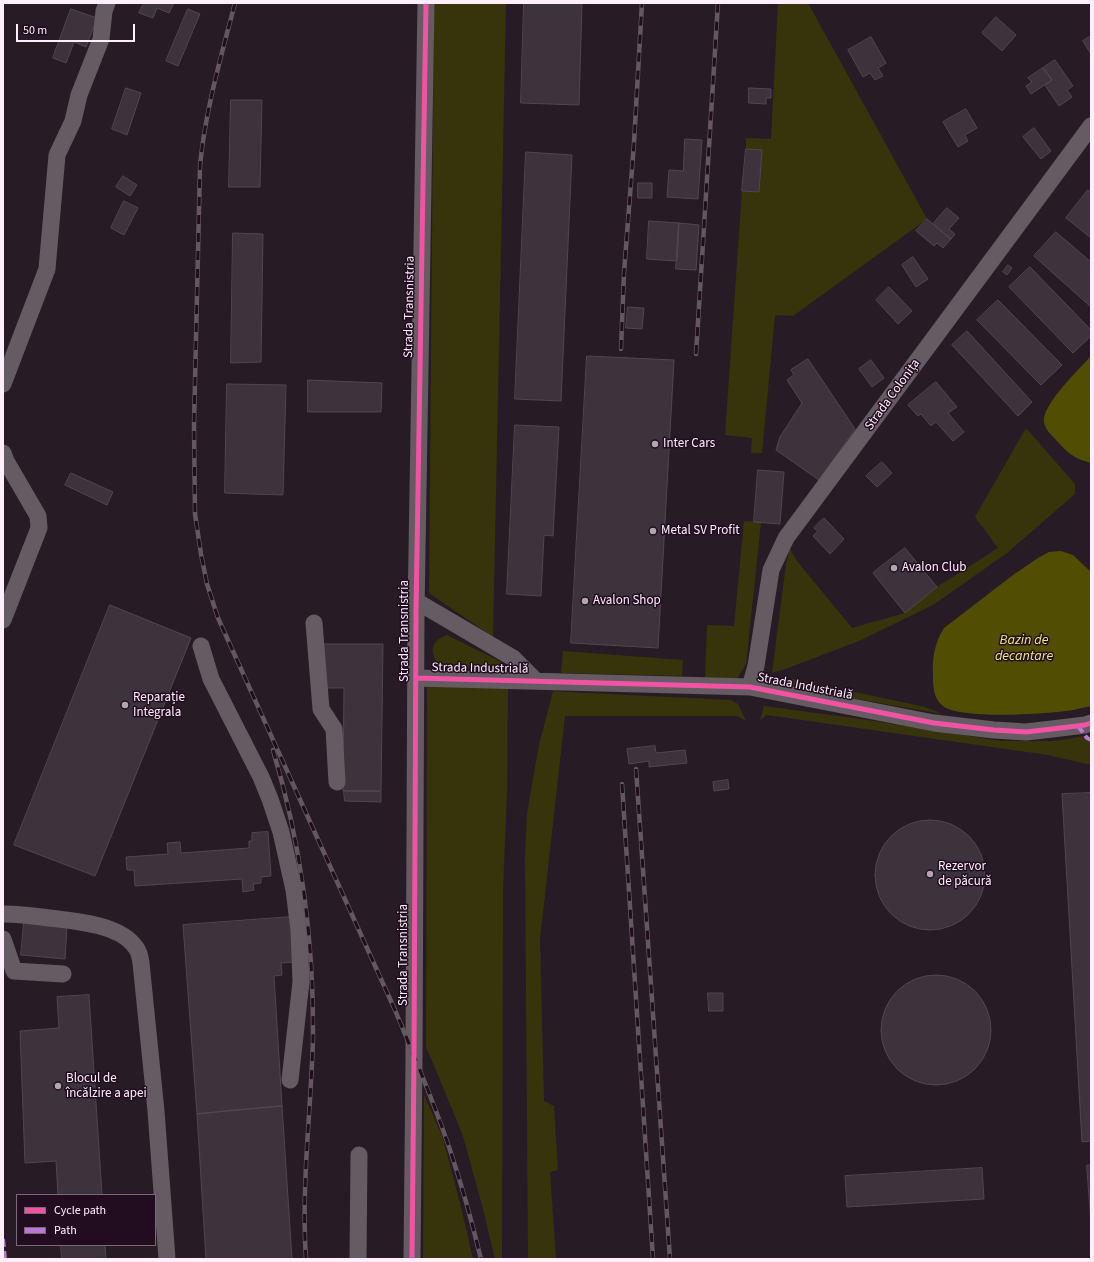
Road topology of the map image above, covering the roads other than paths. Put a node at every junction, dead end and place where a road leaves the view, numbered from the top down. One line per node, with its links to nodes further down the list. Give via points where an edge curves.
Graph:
1 (107, 3): 4 (street, via 101,39 79,95 73,121 57,155 47,269)
2 (426, 3): 6 (street, Strada Transnistria)
3 (1091, 126): 12 (street, Strada Colonița, via 786,538 770,570 756,666)
4 (3, 384)
5 (3, 453): 7 (street, via 38,516 39,528)
6 (416, 601): 10 (street, Strada Transnistria); 11 (street, via 513,658)
7 (3, 620)
8 (314, 622): 14 (street, via 322,709 334,729)
9 (201, 646): 18 (street, via 211,679 270,799 283,839 294,890 301,982)
10 (416, 678): 11 (street, Strada Industrială); 22 (street, Strada Transnistria)
11 (536, 682): 12 (street, Strada Industrială)
12 (750, 687): 13 (street, Strada Industrială, via 927,721 994,730 1026,732)
13 (1091, 723)
14 (337, 782)
15 (3, 914): 20 (street, via 85,922 111,930 132,943 139,952 156,1111)
16 (3, 939): 17 (street, via 14,971)
17 (63, 974)
18 (290, 1080)
19 (359, 1155): 21 (street)
20 (167, 1259)
21 (358, 1259)
22 (412, 1259)

